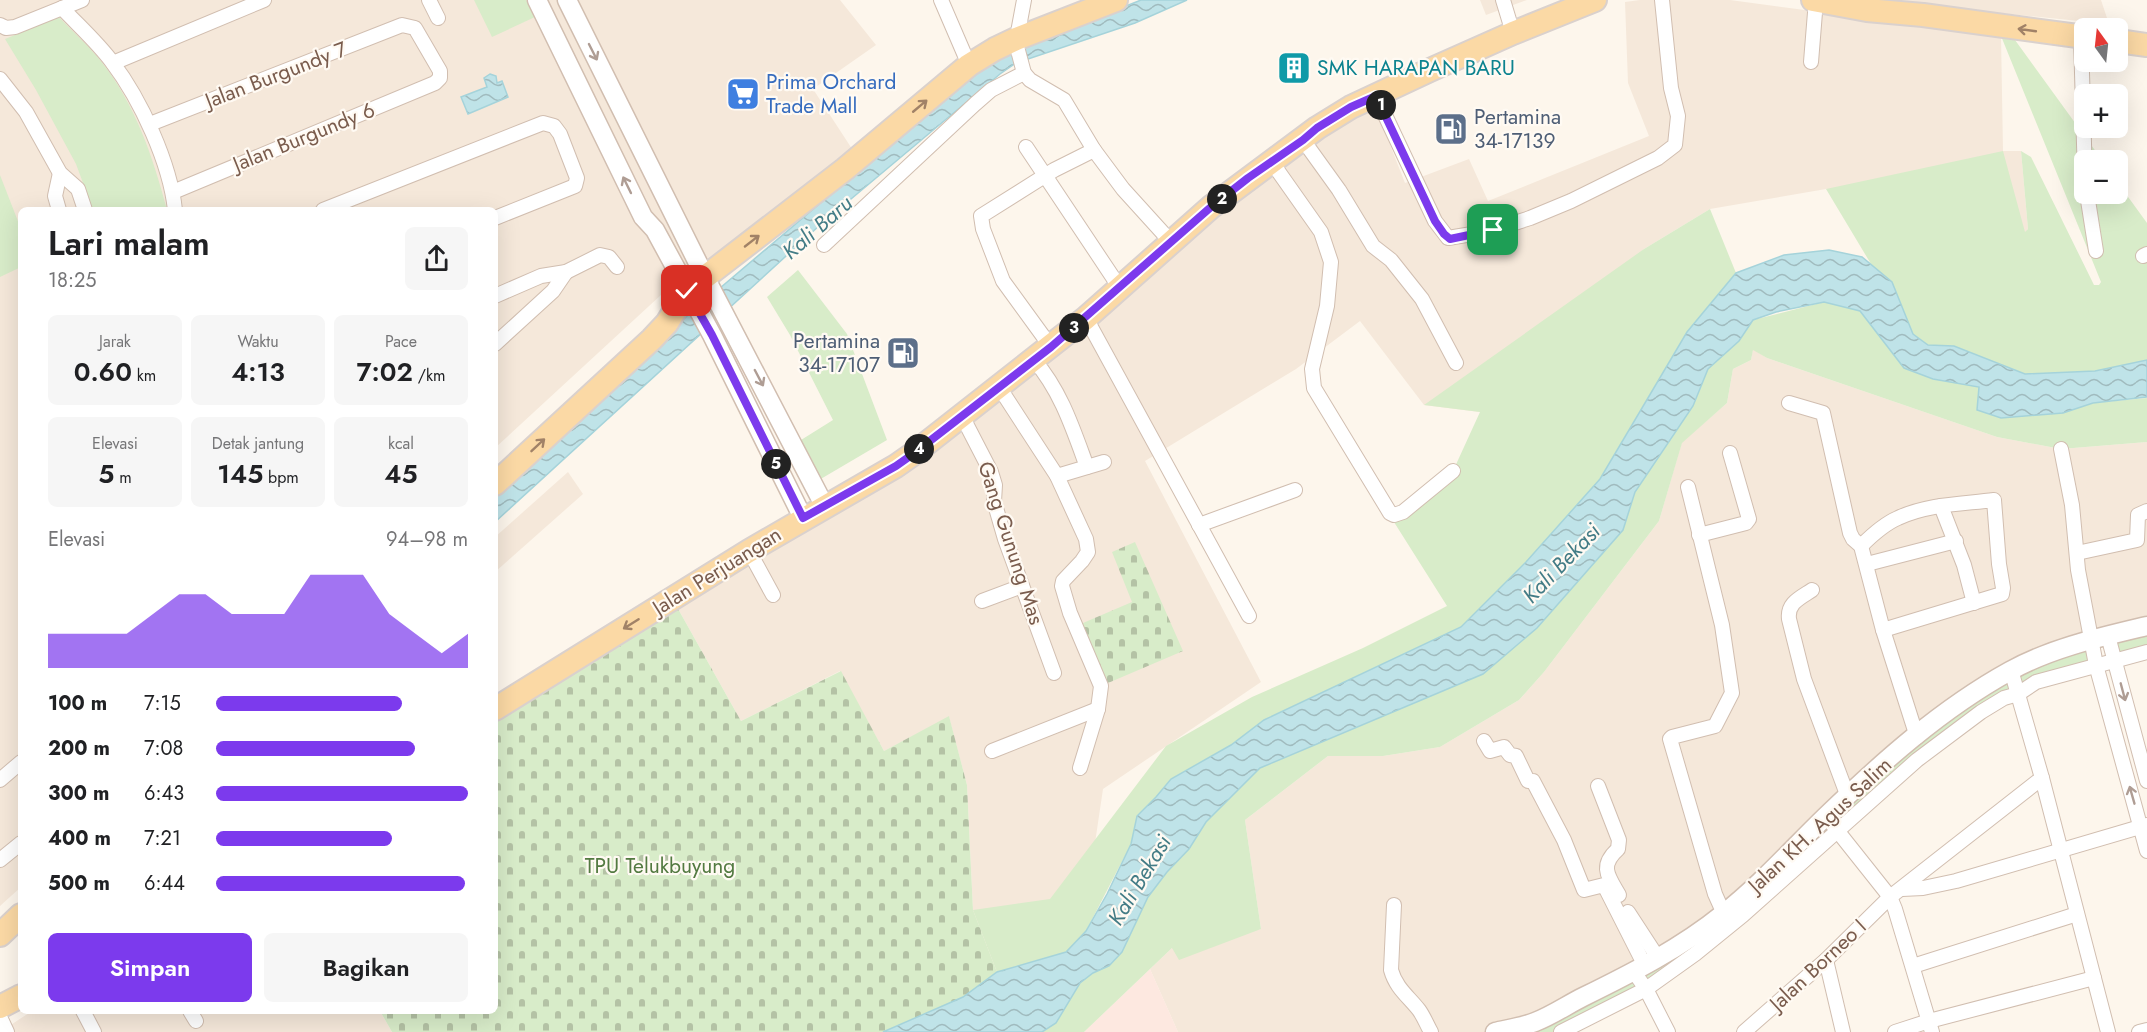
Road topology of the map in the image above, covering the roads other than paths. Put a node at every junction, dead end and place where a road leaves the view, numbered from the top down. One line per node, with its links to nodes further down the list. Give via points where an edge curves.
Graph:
1 (81, 0): 15 (street)
2 (264, 0): 24 (street)
3 (429, 0): 16 (street)
4 (537, 0): 32 (street)
5 (567, 0): 31 (street, one-way to 31)
6 (941, 0): 25 (street)
7 (1116, 0): 20 (main road)
8 (1503, 0): 18 (street)
9 (1595, 0): 14 (main road, Jalan Perjuangan)
10 (1662, 0): 30 (street, via 1671,88 1678,116 1675,145 1658,158 1530,218 1490,231 1448,238 1435,221)
11 (1021, 1): 20 (street)
12 (1824, 1): 13 (main road); 23 (street)
13 (1866, 5): 19 (main road, one-way to 13)
14 (1557, 7): 18 (main road, Jalan Perjuangan)
15 (62, 8): 17 (street, via 15,27); 24 (street)
16 (438, 18)
17 (0, 25)
18 (1513, 33): 30 (main road, Jalan Perjuangan)
19 (2074, 36)
20 (1016, 41): 25 (main road); 26 (street)
21 (2128, 42): 22 (main road)
22 (2147, 45)
23 (1811, 62)
24 (112, 63): 33 (street)
25 (969, 65): 56 (main road, one-way to 25)
26 (1022, 68): 36 (street, via 1030,80 1064,100); 52 (street, via 991,90)
27 (2083, 72): 37 (street)
28 (0, 79): 39 (street, via 26,112)
29 (435, 83): 33 (street, Jalan Burgundy 7, via 440,71 415,28 402,25); 41 (street, Jalan Burgundy 6)
30 (1376, 96): 34 (main road, Jalan Perjuangan, via 1351,107)
31 (619, 104): 32 (street); 42 (street)
32 (593, 116): 50 (street, one-way to 32)
33 (150, 124): 41 (street)
34 (1303, 140): 38 (main road, Jalan Perjuangan); 63 (street, via 1373,246 1390,260 1426,304)
35 (1026, 147): 40 (street)
36 (1094, 150): 40 (street); 51 (street)
37 (2085, 150)
38 (1271, 161): 51 (main road, Jalan Perjuangan); 71 (street, via 1321,232 1332,262 1327,306 1312,369 1314,388 1390,513 1403,512)
39 (60, 173): 44 (street, via 55,196); 45 (street, via 78,189)
40 (1045, 177): 57 (street); 62 (street, via 981,216 1003,281)
41 (173, 192): 46 (street)
42 (666, 199): 49 (street); 50 (street, via 657,199 645,208)
43 (2088, 204): 53 (street)
44 (58, 207)
45 (84, 207)
46 (175, 207)
47 (331, 207): 48 (street, via 543,123 554,126 577,178 575,186)
48 (498, 217)
49 (677, 219): 50 (street, via 670,229 662,231); 56 (street)
50 (649, 224): 59 (street)
51 (1172, 243): 57 (main road, Jalan Perjuangan)
52 (824, 245)
53 (2096, 251)
54 (617, 267): 55 (street, via 604,255)
55 (566, 272): 58 (street, via 542,276); 61 (street, via 553,291)
56 (710, 284): 59 (main road); 76 (street, one-way to 76)
57 (1120, 288): 60 (main road, Jalan Perjuangan)
58 (498, 295)
59 (691, 298): 73 (main road, one-way to 59); 79 (street)
60 (1086, 318): 62 (main road, Jalan Perjuangan); 80 (street)
61 (498, 341)
62 (1043, 354): 64 (main road, Jalan Perjuangan); 70 (street, via 1048,376 1067,411)
63 (1456, 363)
64 (999, 387): 66 (main road, Jalan Perjuangan); 72 (street)
65 (1789, 403): 83 (street, via 1822,411 1850,533)
66 (962, 416): 76 (main road, Jalan Perjuangan, via 896,466); 87 (street, Gang Gunung Mas, via 991,472 999,520)
67 (2061, 449): 85 (street)
68 (1730, 453): 81 (street, via 1749,519)
69 (1104, 462): 70 (street)
70 (1087, 467): 72 (street)
71 (1453, 471)
72 (1058, 476): 103 (street, via 1086,539 1088,552 1062,586 1101,686)
73 (498, 481)
74 (1688, 487): 81 (street)
75 (1295, 490): 80 (street)
76 (825, 507): 79 (main road, Jalan Perjuangan)
77 (1941, 507): 82 (street); 83 (street, via 1897,518); 91 (street, via 1994,500 2002,594)
78 (2147, 511): 85 (street, via 2138,515 2137,540)
79 (803, 518): 84 (main road, Jalan Perjuangan)
80 (1199, 525): 92 (street)
81 (1700, 535): 123 (street, via 1722,625 1732,693 1715,726 1670,739)
82 (1956, 541): 86 (street); 91 (street)
83 (1861, 546): 86 (street)
84 (749, 551): 89 (street); 102 (main road, Jalan Perjuangan, one-way to 102)
85 (2078, 553): 95 (street, via 2078,570)
86 (1867, 564): 94 (street)
87 (1022, 586): 90 (street); 100 (street, Gang Gunung Mas)
88 (1812, 591): 113 (street, via 1792,603 1789,620 1804,679)
89 (773, 595)
90 (982, 601)
91 (1974, 603): 94 (street)
92 (1249, 616)
93 (2147, 626): 95 (street, Jalan KH. Agus Salim)
94 (1883, 630): 104 (street)
95 (2100, 637): 97 (street); 98 (street); 99 (street, Jalan KH. Agus Salim)
96 (2147, 652): 97 (street)
97 (2114, 660): 98 (street); 111 (street, one-way to 111)
98 (2096, 665): 101 (street, via 2036,682); 115 (street, one-way to 98)
99 (2011, 670): 101 (street); 104 (street, Jalan KH. Agus Salim)
100 (1054, 673)
101 (2018, 694): 109 (street); 116 (street, via 1982,712 1917,760)
102 (498, 707)
103 (1098, 709): 106 (street); 108 (street)
104 (1917, 737): 113 (street, Jalan KH. Agus Salim)
105 (1484, 741): 128 (street, via 1491,751 1504,747 1516,756 1564,840 1584,890 1604,885)
106 (992, 751)
107 (18, 765): 110 (street)
108 (1080, 768)
109 (2042, 778): 118 (street); 121 (street, Jalan Borneo I)
110 (0, 780)
111 (2147, 781)
112 (1598, 786): 128 (street, via 1620,845 1609,856 1606,869 1634,924)
113 (1848, 797): 114 (street, Jalan KH. Agus Salim)
114 (1825, 818): 116 (street); 123 (street, Jalan KH. Agus Salim)
115 (2144, 826): 118 (street); 119 (street)
116 (1838, 831): 121 (street); 131 (street, via 1741,917)
117 (18, 845): 120 (street)
118 (2061, 850): 121 (street); 124 (street)
119 (2147, 851)
120 (0, 860)
121 (1896, 893): 127 (street, Jalan Borneo I); 129 (street, via 1896,909)
122 (1394, 905): 141 (street, via 1391,970 1398,987 1422,1013)
123 (1724, 914): 128 (street, Jalan KH. Agus Salim)
124 (2077, 914): 129 (street); 130 (street)
125 (18, 917): 126 (main road)
126 (2, 930)
127 (1826, 960): 138 (street, Jalan Borneo I); 145 (street)
128 (1646, 965): 131 (street); 142 (street, Jalan KH. Agus Salim, via 1535,1022)
129 (1913, 966): 136 (street)
130 (2094, 978): 136 (street); 147 (street)
131 (1646, 989): 143 (street); 144 (street)
132 (18, 998): 133 (main road)
133 (0, 1007)
134 (85, 1014): 140 (street)
135 (0, 1017): 139 (street)
136 (1930, 1026): 146 (street)
137 (2147, 1030): 148 (street)
138 (1746, 1031)
139 (7, 1032)
140 (94, 1032)
141 (1431, 1032)
142 (1495, 1032)
143 (1561, 1032)
144 (1668, 1032)
145 (1843, 1032)
146 (1895, 1032)
147 (2108, 1032)
148 (2139, 1032)

